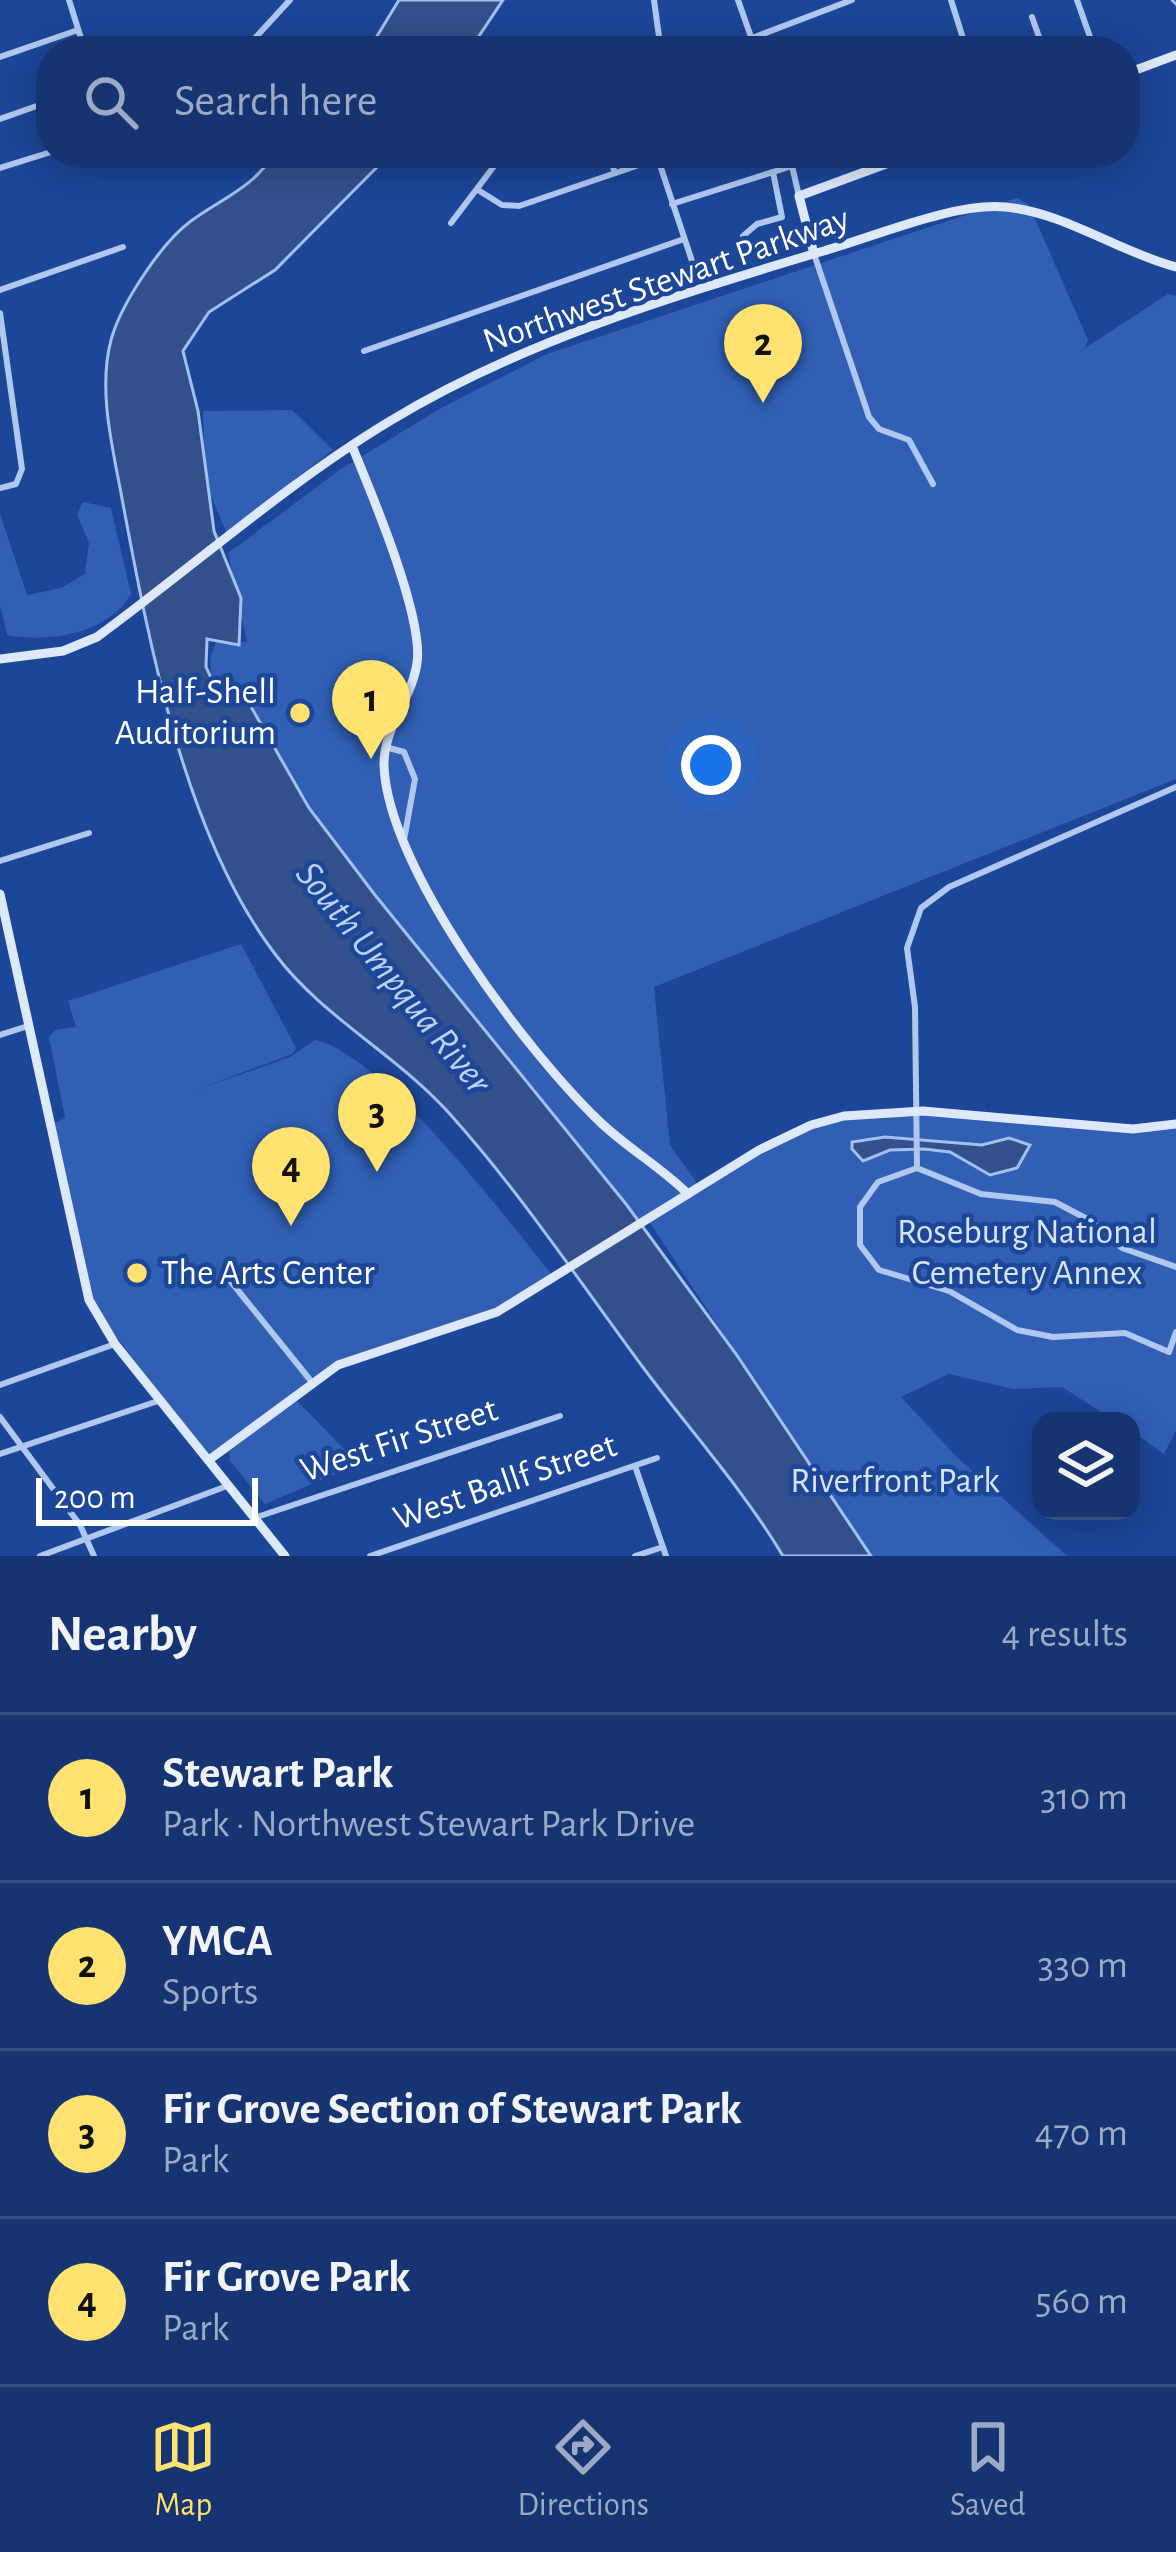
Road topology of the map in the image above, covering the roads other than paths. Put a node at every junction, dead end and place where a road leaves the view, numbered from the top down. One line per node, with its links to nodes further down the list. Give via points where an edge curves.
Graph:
1 (69, 0): 9 (street)
2 (290, 0): 12 (street)
3 (654, 0): 13 (street)
4 (738, 0): 14 (street)
5 (852, 0): 15 (street)
6 (951, 0): 16 (street)
7 (1077, 0): 18 (street)
8 (1032, 17): 17 (street)
9 (78, 30): 10 (street); 11 (street)
10 (61, 36)
11 (80, 36)
12 (257, 36)
13 (659, 36)
14 (751, 36)
15 (757, 36)
16 (963, 36)
17 (1039, 36)
18 (1090, 36)
19 (36, 45): 21 (street)
20 (1176, 55): 22 (street)
21 (0, 57)
22 (1140, 68)
23 (36, 106): 24 (street)
24 (0, 119)
25 (36, 157): 33 (street)
26 (493, 168): 36 (street)
27 (612, 168): 35 (street)
28 (630, 168): 35 (street)
29 (661, 168): 38 (street)
30 (786, 168): 34 (street)
31 (792, 168): 37 (street)
32 (870, 168): 37 (street)
33 (0, 169)
34 (773, 172): 38 (street); 40 (street, via 786,215)
35 (614, 173): 36 (street, via 519,206)
36 (478, 190): 39 (street)
37 (799, 196): 43 (street)
38 (672, 204): 41 (street)
39 (451, 223)
40 (743, 236)
41 (684, 239): 45 (street); 48 (street)
42 (123, 248): 46 (street)
43 (814, 254): 44 (street, Northwest Stewart Parkway, via 1004,207); 49 (street, Northwest Stewart Parkway, via 530,350); 50 (street, via 869,417 909,440)
44 (1176, 267)
45 (695, 272)
46 (0, 290)
47 (0, 313): 51 (street, via 22,469 20,481)
48 (364, 351)
49 (352, 446): 52 (street, Northwest Stewart Parkway, via 97,637 63,652); 53 (street, via 418,651)
50 (932, 484)
51 (0, 488)
52 (0, 659)
53 (386, 747): 56 (street); 56 (street, via 404,752 415,779)
54 (1176, 787): 61 (street, via 949,887 921,908 907,948)
55 (88, 833): 57 (street)
56 (403, 847): 64 (street, via 549,1067 611,1132)
57 (0, 861)
58 (0, 894): 59 (street)
59 (28, 1026): 60 (street); 68 (street, via 80,1274)
60 (0, 1035)
61 (917, 1112): 62 (street, via 1133,1129); 63 (street); 64 (street, via 811,1125)
62 (1176, 1124)
63 (917, 1168): 65 (street, via 981,1195 1055,1202 1122,1248); 67 (street, via 878,1182 860,1207 860,1245 888,1276 949,1291 996,1321 1041,1336 1125,1333 1169,1352)
64 (688, 1194): 69 (street, via 466,1326 360,1354)
65 (1176, 1267)
66 (224, 1273): 69 (street)
67 (1176, 1332)
68 (115, 1344): 70 (street); 71 (street)
69 (310, 1381): 77 (street)
70 (0, 1384)
71 (161, 1400): 74 (street); 77 (street)
72 (560, 1416): 80 (street, West Fir Street)
73 (0, 1417): 74 (street)
74 (21, 1447): 75 (street); 81 (street)
75 (0, 1454)
76 (657, 1458): 78 (street, West Ballf Street)
77 (209, 1460): 79 (street)
78 (635, 1466): 82 (street); 86 (street, West Ballf Street)
79 (230, 1486): 80 (street); 81 (street)
80 (256, 1517): 85 (street)
81 (86, 1537): 83 (street); 84 (street)
82 (663, 1546): 87 (street); 88 (street)
83 (40, 1556)
84 (94, 1556)
85 (284, 1556)
86 (370, 1556)
87 (635, 1556)
88 (666, 1556)

